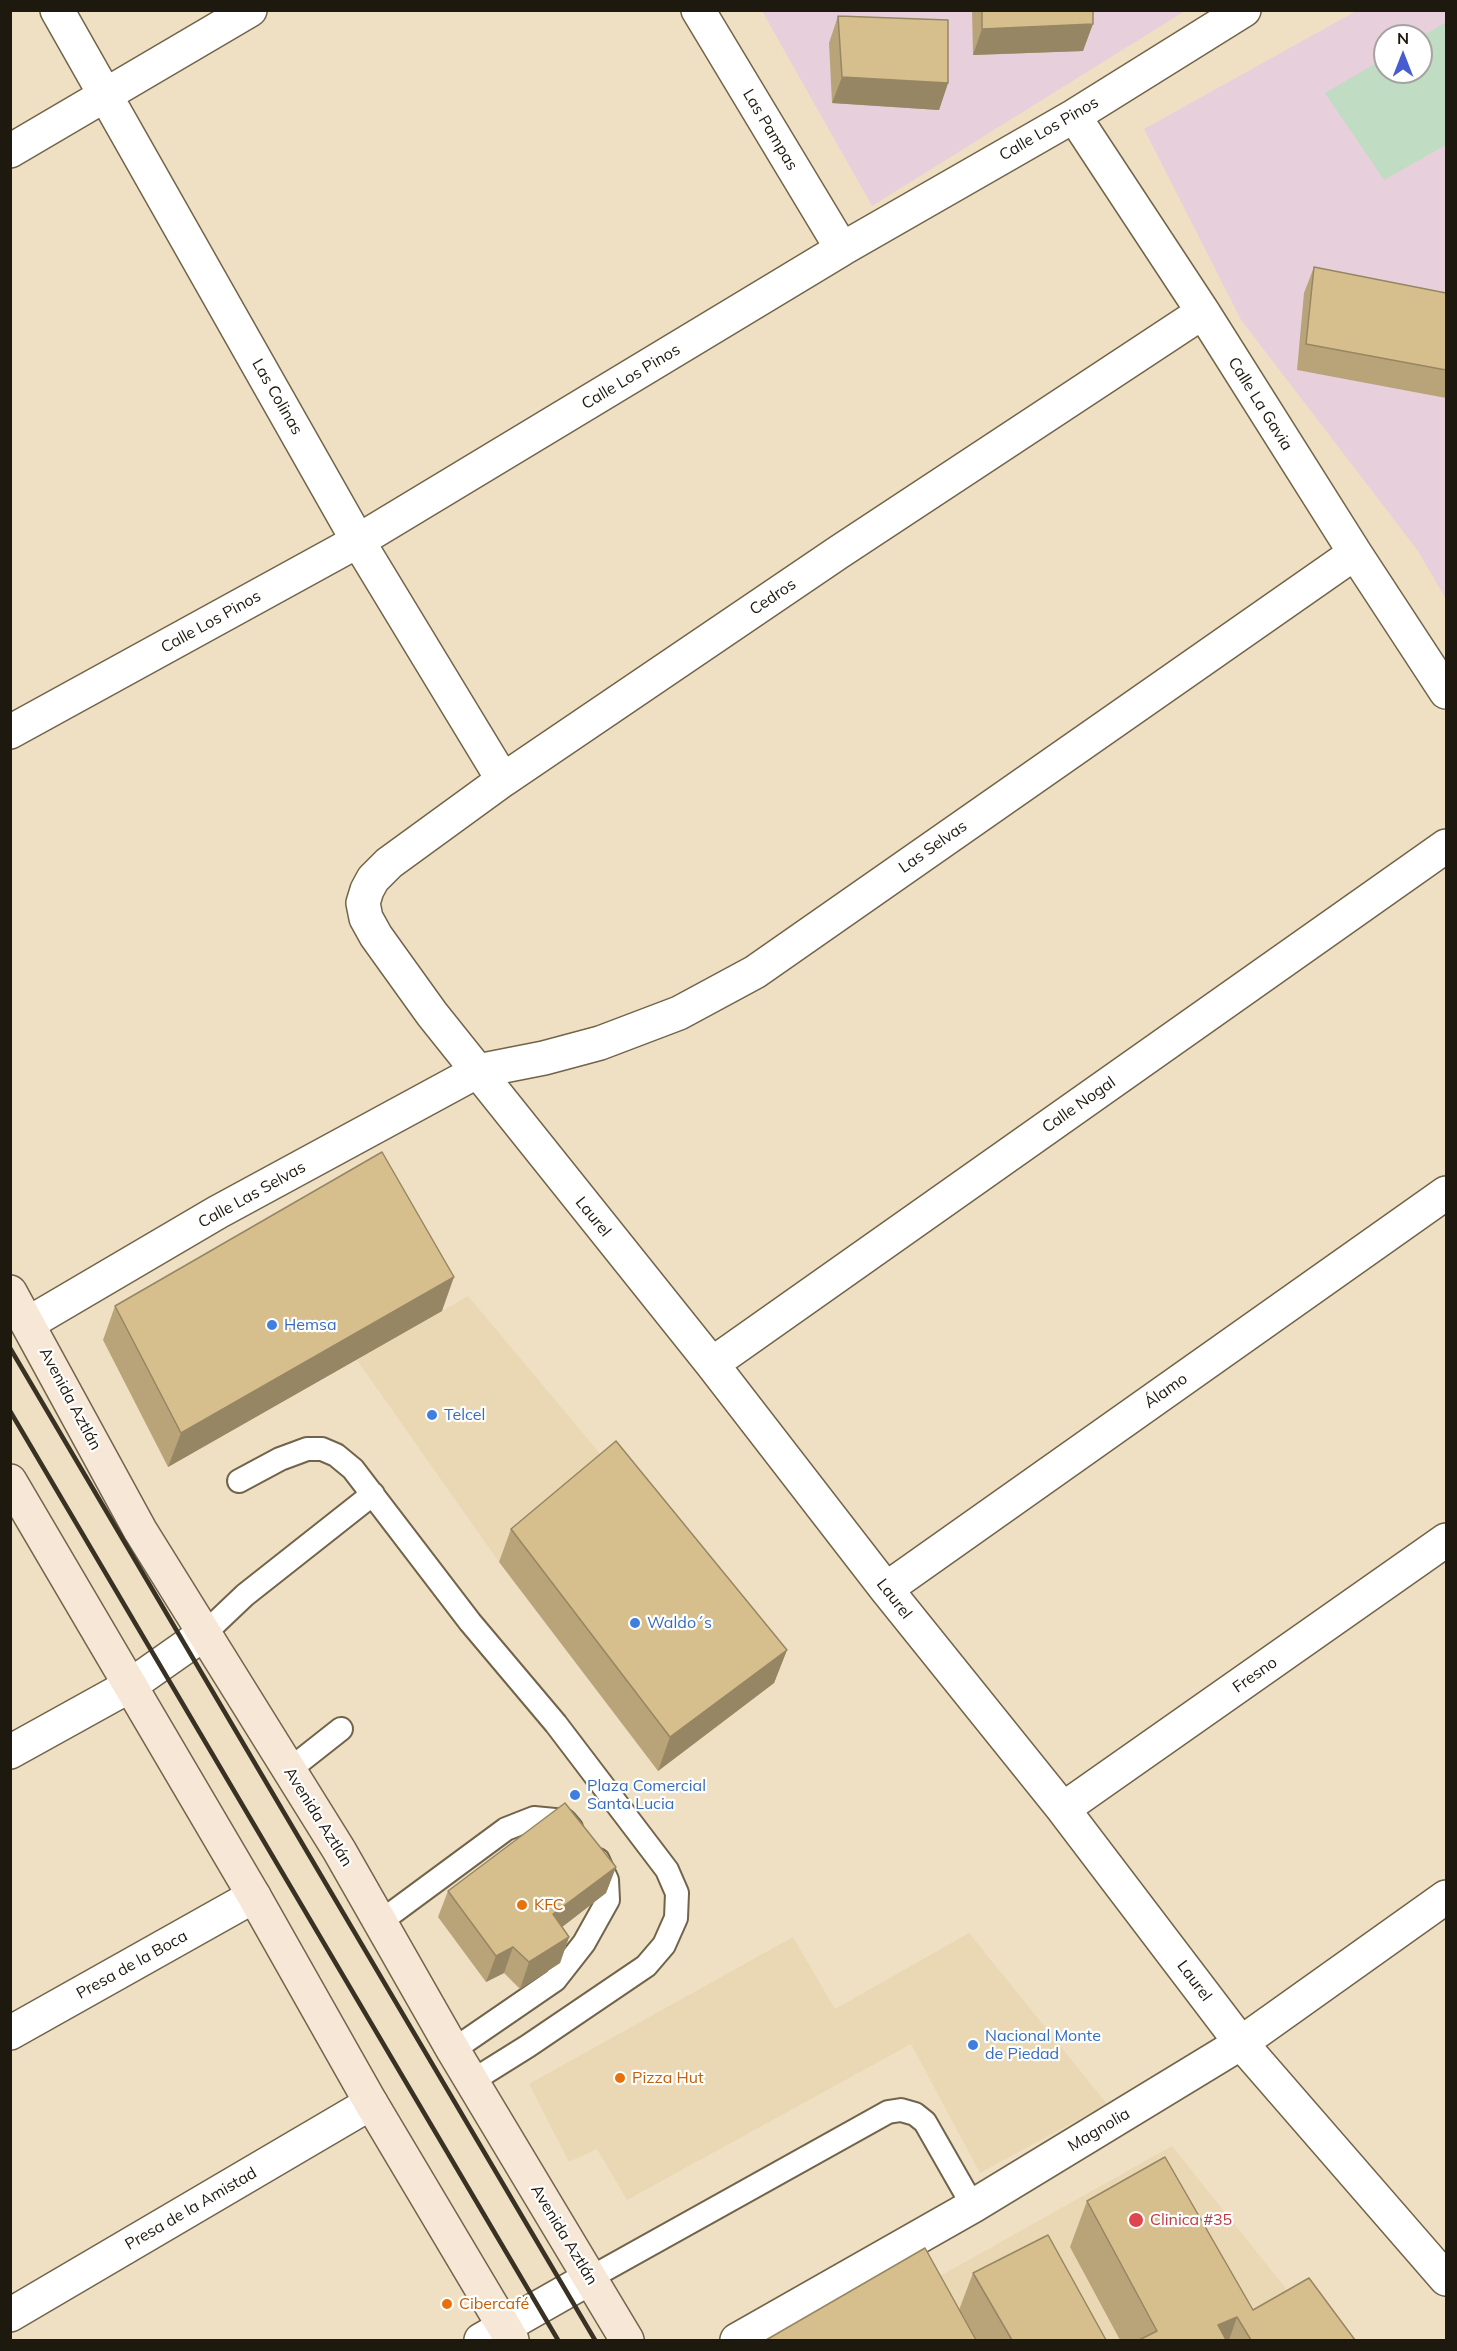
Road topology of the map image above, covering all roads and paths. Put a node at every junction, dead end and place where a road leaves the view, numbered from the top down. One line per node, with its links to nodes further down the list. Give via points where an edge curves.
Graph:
1 (57, 10): 5 (street, Las Colinas)
2 (250, 10): 5 (street)
3 (698, 10): 8 (street, Las Pampas)
4 (1244, 10): 6 (street, Calle Los Pinos)
5 (106, 96): 7 (street); 10 (street, Las Colinas)
6 (1074, 116): 8 (street, Calle Los Pinos); 9 (street, Calle La Gavia)
7 (10, 151)
8 (842, 249): 10 (street, Calle Los Pinos)
9 (1203, 312): 11 (street, Calle La Gavia); 14 (street, Cedros)
10 (358, 541): 13 (street, Calle Los Pinos); 14 (street, Las Colinas)
11 (1355, 553): 12 (street, Calle La Gavia); 17 (street, Las Selvas, via 755,972 679,1013 600,1043)
12 (1446, 692)
13 (10, 732)
14 (503, 780): 16 (street, Cedros, via 389,863 373,879)
15 (1446, 846): 21 (street, Calle Nogal)
16 (363, 903): 17 (street, Laurel, via 376,936)
17 (478, 1071): 20 (street, Calle Las Selvas, via 218,1212); 21 (street, Laurel)
18 (1446, 1193): 26 (street, Álamo)
19 (10, 1292): 20 (main road, Avenida Aztlán)
20 (29, 1323): 27 (main road, Avenida Aztlán, via 140,1530)
21 (712, 1364): 26 (street, Laurel)
22 (10, 1481): 28 (main road)
23 (239, 1481): 24 (lane, via 298,1452 322,1449 353,1469)
24 (373, 1494): 27 (lane, via 244,1595); 39 (lane, via 660,1860 677,1893 676,1918 664,1945 646,1966)
25 (1446, 1540): 32 (street, Fresno)
26 (886, 1589): 32 (street, Laurel)
27 (205, 1633): 28 (street); 31 (main road, Avenida Aztlán)
28 (131, 1685): 30 (street); 33 (main road)
29 (341, 1730): 31 (lane)
30 (10, 1752)
31 (289, 1770): 35 (main road, Avenida Aztlán)
32 (1063, 1809): 37 (street, Laurel)
33 (254, 1896): 36 (street, Presa de la Boca); 40 (main road)
34 (1446, 1897): 37 (street, Magnolia)
35 (380, 1922): 38 (main road, Avenida Aztlán); 38 (lane, via 506,1829 534,1818 565,1821 598,1860 608,1880 608,1900 584,1943 555,1980)
36 (10, 2033)
37 (1241, 2043): 41 (street, Magnolia); 42 (street, Laurel)
38 (453, 2050): 39 (main road, Avenida Aztlán)
39 (472, 2081): 43 (main road, Avenida Aztlán)
40 (372, 2103): 44 (street, Presa de la Amistad); 45 (main road)
41 (973, 2206): 43 (lane, via 925,2122 901,2110 888,2112); 47 (street, Magnolia)
42 (1440, 2258)
43 (590, 2278): 45 (street); 46 (main road, Avenida Aztlán)
44 (10, 2315)
45 (499, 2336)
46 (627, 2340)
47 (737, 2340)

